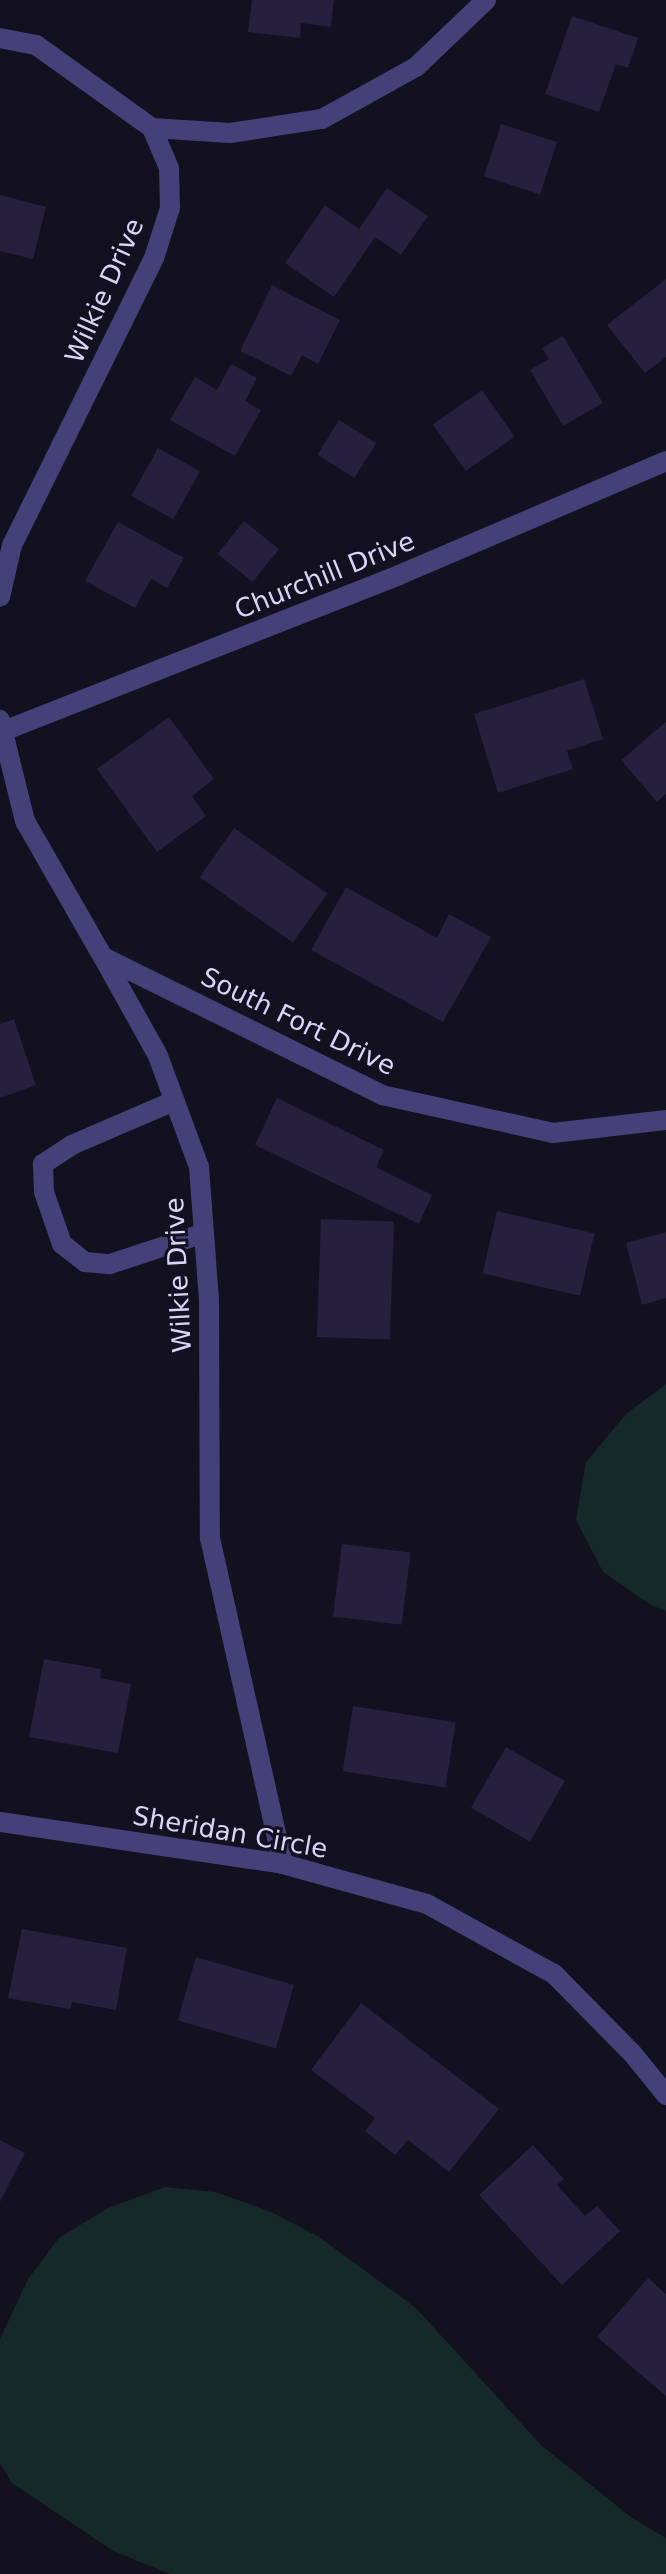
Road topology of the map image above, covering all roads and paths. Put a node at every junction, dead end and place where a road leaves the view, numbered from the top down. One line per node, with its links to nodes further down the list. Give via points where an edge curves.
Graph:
1 (486, 0): 3 (street, via 416,67 322,119 230,133)
2 (0, 38): 3 (street, via 36,45)
3 (152, 128): 5 (street, Wilkie Drive, via 169,168 170,195 154,258 12,545)
4 (666, 461): 7 (street, Churchill Drive, via 373,586)
5 (0, 597)
6 (0, 720): 7 (street, Wilkie Drive)
7 (1, 732): 8 (street, Wilkie Drive, via 25,821)
8 (103, 957): 9 (street, Wilkie Drive, via 158,1056); 10 (street, South Fort Drive, via 382,1095 553,1133)
9 (174, 1101): 11 (street, Wilkie Drive, via 199,1167); 11 (street, via 72,1145 43,1164 44,1192 62,1244 85,1262 110,1264)
10 (666, 1120)
11 (202, 1234): 13 (street, Wilkie Drive, via 209,1299 210,1538)
12 (0, 1822): 13 (street, Sheridan Circle)
13 (283, 1864): 14 (street, Sheridan Circle, via 427,1904 554,1974)
14 (666, 2095)

